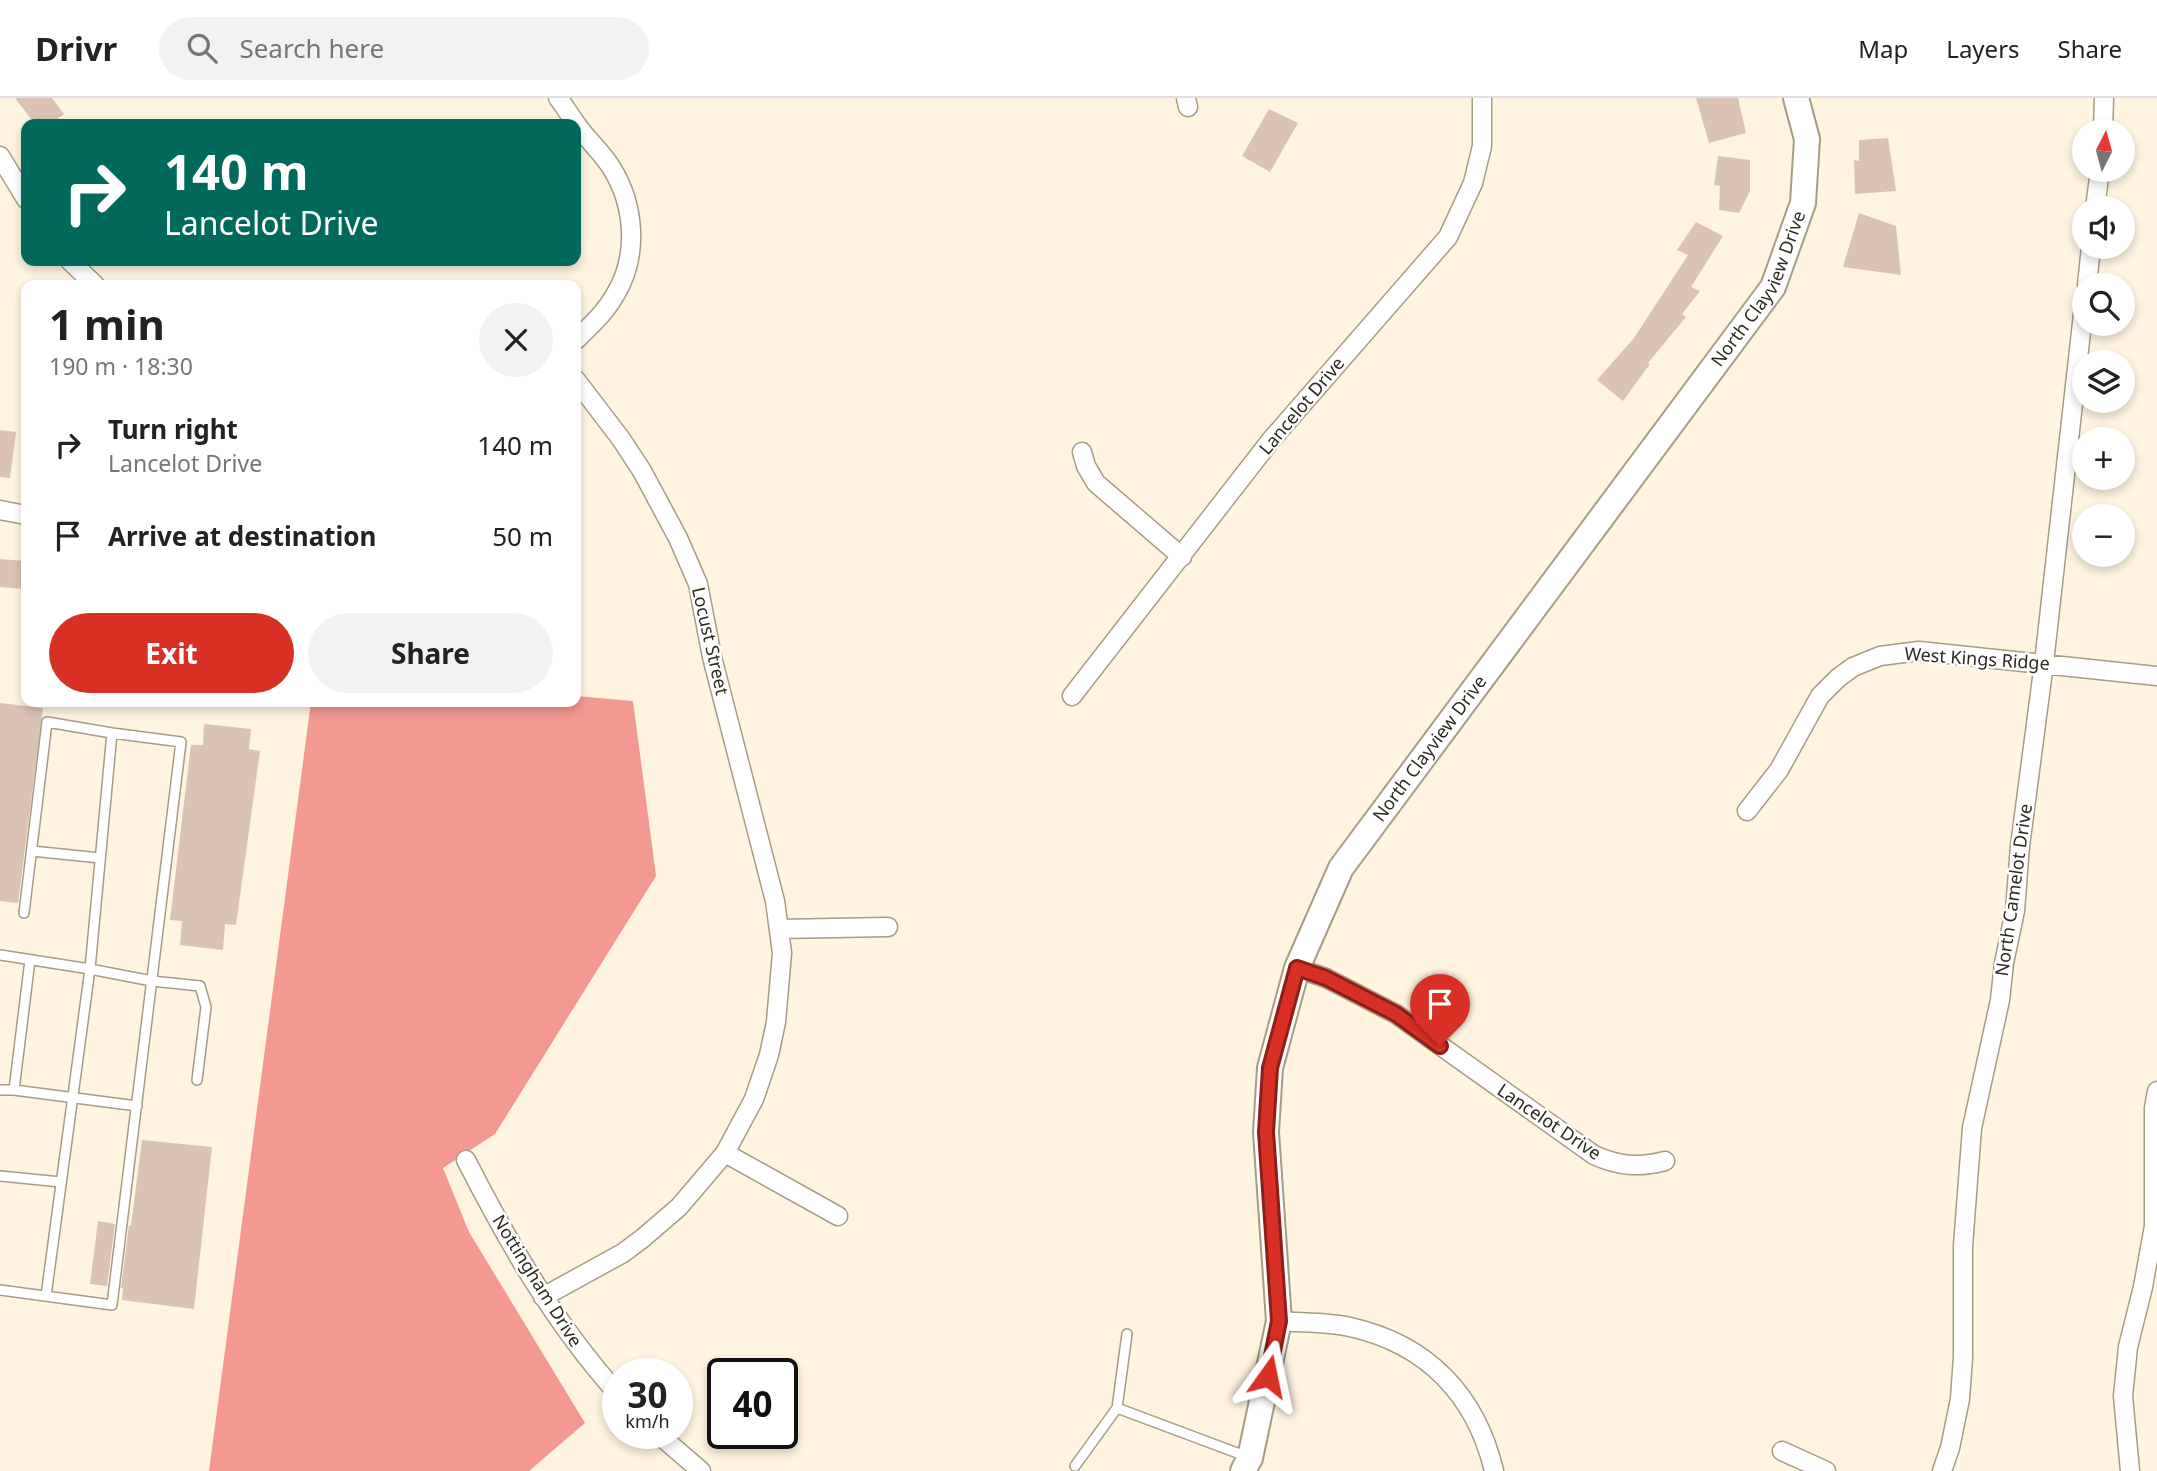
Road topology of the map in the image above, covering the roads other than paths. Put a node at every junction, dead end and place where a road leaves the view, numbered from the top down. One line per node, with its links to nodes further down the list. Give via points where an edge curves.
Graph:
1 (558, 98): 5 (street)
2 (1482, 98): 18 (street, Lancelot Drive, via 1482,146 1473,183 1448,237 1271,440)
3 (1796, 98): 32 (street, North Clayview Drive, via 1807,139 1803,203 1773,287 1342,868)
4 (2104, 98): 6 (street)
5 (572, 119)
6 (2103, 119)
7 (581, 131): 12 (street, via 611,167 625,193 631,218 628,270 607,306)
8 (0, 156): 9 (street)
9 (21, 191)
10 (75, 266): 11 (street)
11 (90, 280)
12 (581, 335)
13 (2081, 336): 19 (street, North Camelot Drive)
14 (581, 387): 28 (street, Locust Street, via 642,471 698,584)
15 (1082, 452): 18 (street, via 1096,483)
16 (0, 510): 17 (street)
17 (21, 514)
18 (1182, 557): 21 (street, Lancelot Drive)
19 (2044, 663): 20 (street, West Kings Ridge); 23 (street, West Kings Ridge, via 1919,651 1880,656 1853,667 1820,696 1779,770); 60 (street, North Camelot Drive, via 2015,911 1972,1128 1961,1289 1961,1399)
20 (2157, 676)
21 (1072, 696)
22 (112, 733): 24 (lane, via 47,722); 25 (lane); 33 (lane, via 181,742)
23 (1747, 811)
24 (32, 851): 25 (lane); 26 (lane)
25 (100, 858): 31 (lane)
26 (24, 913)
27 (888, 927): 28 (street)
28 (780, 929): 40 (street, Locust Street, via 776,1022 769,1055 754,1099)
29 (0, 955): 30 (lane)
30 (30, 960): 31 (lane); 36 (lane)
31 (90, 968): 33 (lane); 38 (lane)
32 (1297, 968): 42 (street, Lancelot Drive, via 1396,1014 1594,1155 1636,1166); 49 (street, North Clayview Drive, via 1270,1068 1266,1122)
33 (152, 981): 34 (lane, via 200,986 206,1007); 39 (lane)
34 (197, 1080)
35 (0, 1090): 36 (lane)
36 (14, 1090): 38 (lane)
37 (2157, 1091): 61 (street, via 2154,1226 2123,1396)
38 (72, 1099): 39 (lane); 44 (lane)
39 (136, 1107): 47 (lane, via 112,1305)
40 (725, 1153): 45 (street); 48 (street, Locust Street, via 679,1207 623,1253)
41 (466, 1160): 48 (street, Nottingham Drive)
42 (1665, 1161)
43 (0, 1176): 44 (lane)
44 (61, 1182): 47 (lane)
45 (838, 1216)
46 (0, 1290): 47 (lane)
47 (46, 1296)
48 (542, 1297): 51 (street, Nottingham Drive)
49 (1279, 1321): 55 (street, North Clayview Drive); 58 (street, via 1349,1326 1413,1352 1459,1392 1487,1442)
50 (1127, 1334): 52 (lane)
51 (602, 1375)
52 (1117, 1408): 55 (lane); 56 (lane)
53 (676, 1449): 57 (street)
54 (1782, 1451): 59 (street)
55 (1247, 1464)
56 (1075, 1466)
57 (701, 1471)
58 (1494, 1471)
59 (1826, 1471)
60 (1942, 1471)
61 (2130, 1471)

